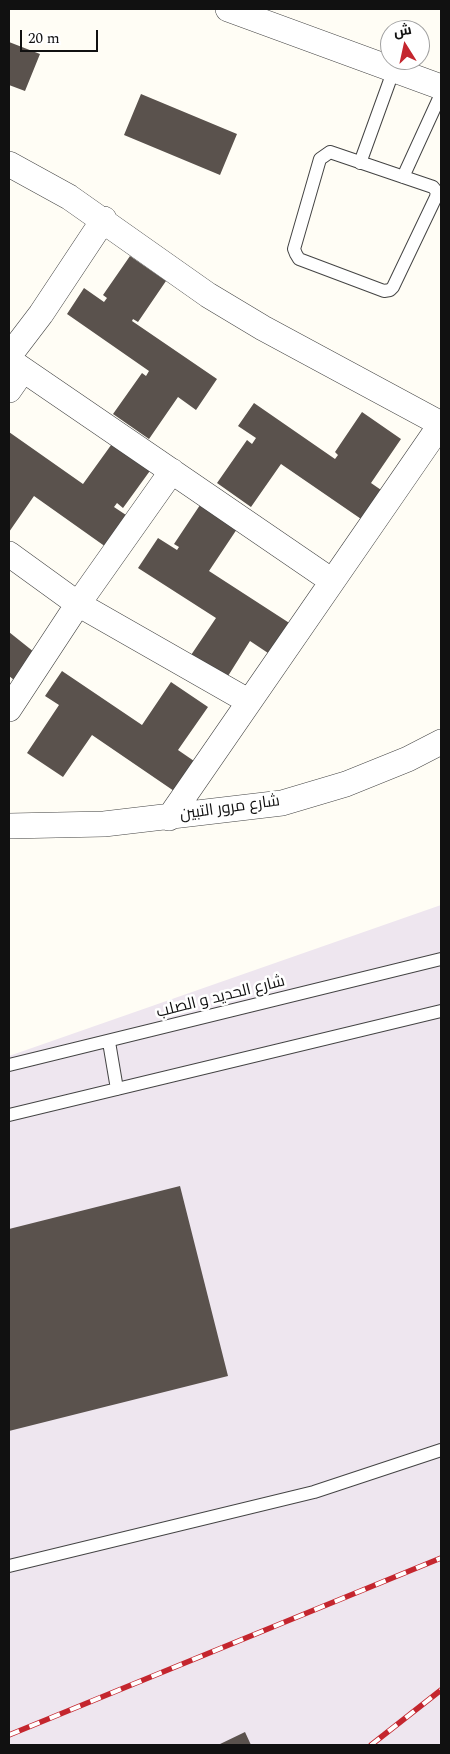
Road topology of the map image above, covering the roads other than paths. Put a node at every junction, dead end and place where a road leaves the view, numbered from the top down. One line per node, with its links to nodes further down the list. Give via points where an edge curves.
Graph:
1 (228, 9): 2 (street)
2 (380, 64)
3 (394, 70): 7 (lane)
4 (397, 70): 5 (street)
5 (441, 87)
6 (441, 94): 9 (lane)
7 (360, 163): 9 (lane); 9 (lane, via 330,152 320,158 294,249 299,259 384,291 393,287 437,192)
8 (9, 164): 10 (street)
9 (403, 177)
10 (104, 220): 11 (street); 13 (street, via 208,295)
11 (13, 362): 12 (street); 14 (street)
12 (9, 390)
13 (441, 424): 16 (street)
14 (172, 471): 16 (street); 17 (street)
15 (9, 554): 17 (street)
16 (332, 581): 18 (street)
17 (78, 604): 18 (street); 19 (street)
18 (248, 701): 21 (street)
19 (9, 708)
20 (441, 742): 21 (street, شارع مرور التبين, via 346,784 282,803)
21 (169, 818): 22 (street, شارع مرور التبين, via 104,824)
22 (9, 826)
23 (441, 959): 25 (lane, شارع الحديد و الصلب)
24 (441, 1011): 27 (lane)
25 (108, 1042): 26 (lane, شارع الحديد و الصلب); 27 (lane)
26 (9, 1065)
27 (117, 1089): 28 (lane)
28 (9, 1115)
29 (441, 1450): 30 (lane, via 314,1492)
30 (9, 1566)

